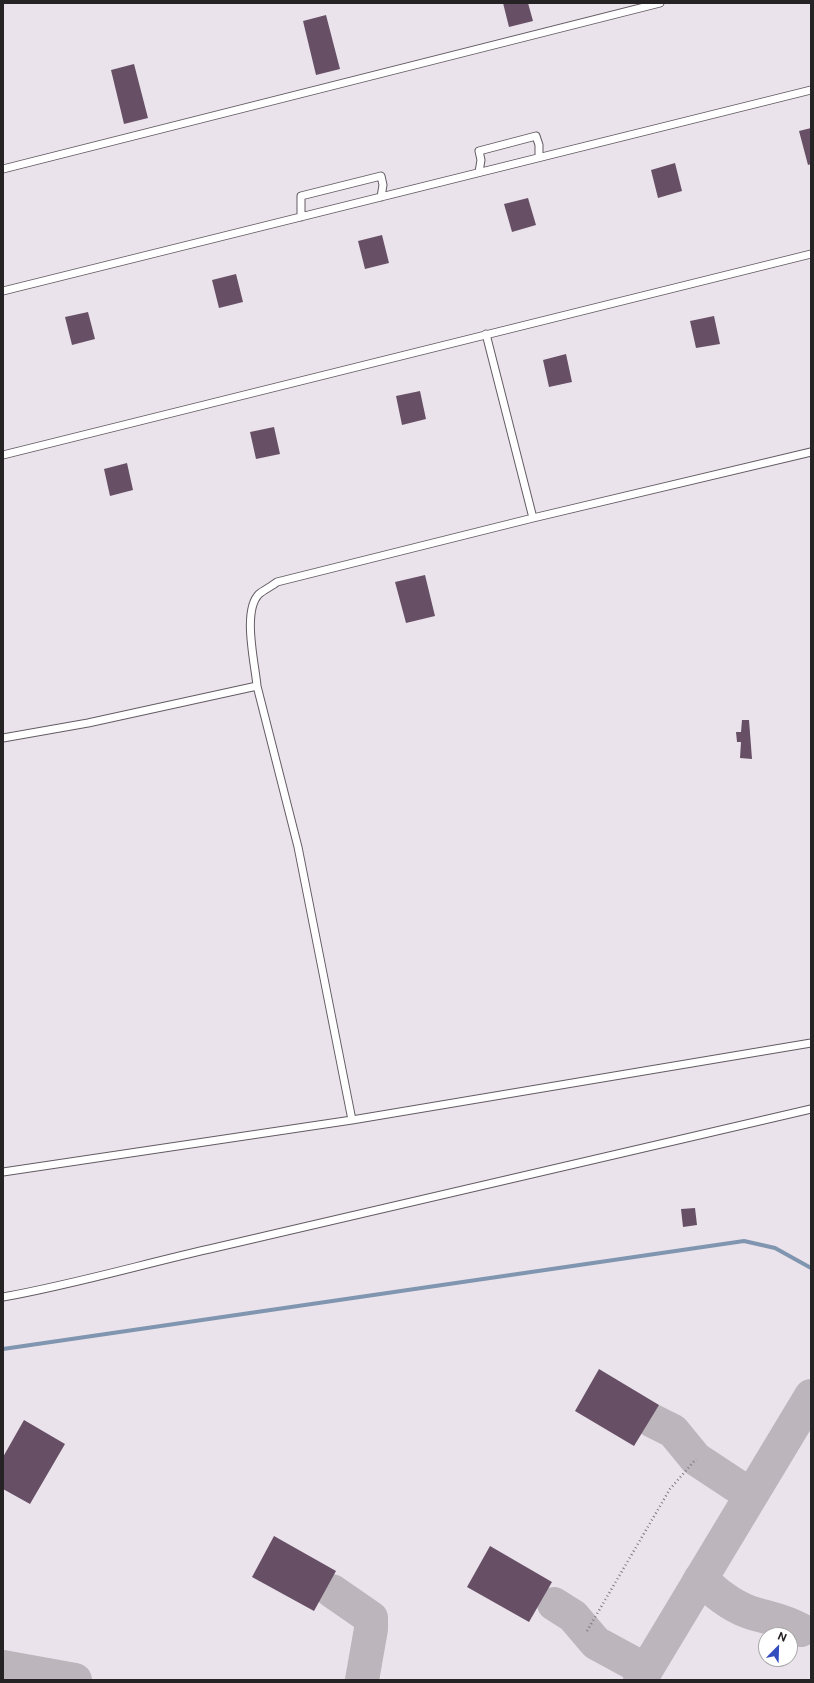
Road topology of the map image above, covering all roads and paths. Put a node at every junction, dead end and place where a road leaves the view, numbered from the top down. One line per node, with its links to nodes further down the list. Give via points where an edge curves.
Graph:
1 (660, 3): 4 (lane)
2 (811, 90): 3 (lane)
3 (539, 157): 5 (lane); 5 (lane, via 536,136 478,151 481,160)
4 (3, 169)
5 (479, 172): 6 (lane)
6 (381, 197): 7 (lane); 7 (lane, via 381,176 301,196)
7 (301, 217): 9 (lane)
8 (811, 254): 10 (lane)
9 (3, 291)
10 (486, 334): 12 (lane); 13 (lane)
11 (811, 452): 13 (lane)
12 (3, 455)
13 (533, 518): 14 (lane, via 277,582 259,595 252,606 249,624)
14 (257, 686): 15 (lane); 18 (lane, via 298,847)
15 (3, 738)
16 (811, 1043): 18 (lane)
17 (811, 1109): 20 (lane)
18 (352, 1120): 19 (lane)
19 (3, 1172)
20 (3, 1297)
21 (696, 1459): 22 (path, via 670,1489)
22 (587, 1632)

